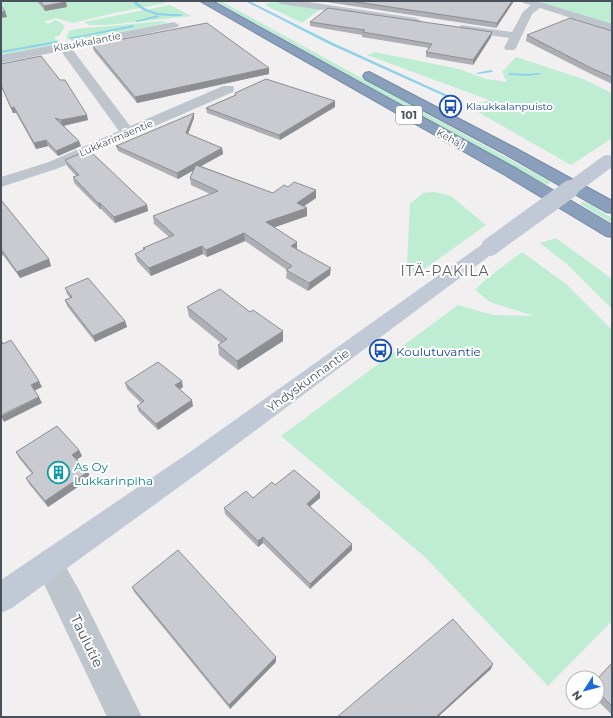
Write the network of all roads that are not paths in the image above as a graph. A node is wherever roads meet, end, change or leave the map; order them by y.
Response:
1 (205, 1) edge
2 (230, 1) edge
3 (281, 1) edge
4 (528, 1) edge
5 (538, 5) junction
6 (427, 23) edge
7 (174, 25) dead end
8 (452, 27) edge
9 (612, 28) edge
10 (290, 34) dead end
11 (516, 36) junction
12 (64, 46) junction
13 (510, 48) dead end
14 (1, 59) edge
15 (359, 71) dead end
16 (228, 89) dead end
17 (128, 133) junction
18 (610, 161) edge
19 (1, 182) edge
20 (612, 208) edge
21 (612, 232) edge
22 (49, 565) junction
23 (1, 598) edge
24 (125, 717) edge

1 - 21 highway, Kehä I / 101
2 - 10 highway
3 - 6 street
4 - 5 street
5 - 9 street
5 - 11 street
7 - 12 street, Klaukkalantie
8 - 11 street
11 - 13 street
12 - 14 street, Klaukkalantie
12 - 17 street
15 - 20 highway, Kehä I / 101
16 - 17 street, Lukkarimäentie
17 - 19 street, Lukkarimäentie
18 - 22 main road, Yhdyskunnantie, bridge
22 - 23 main road, Yhdyskunnantie
22 - 24 street, Taulutie

